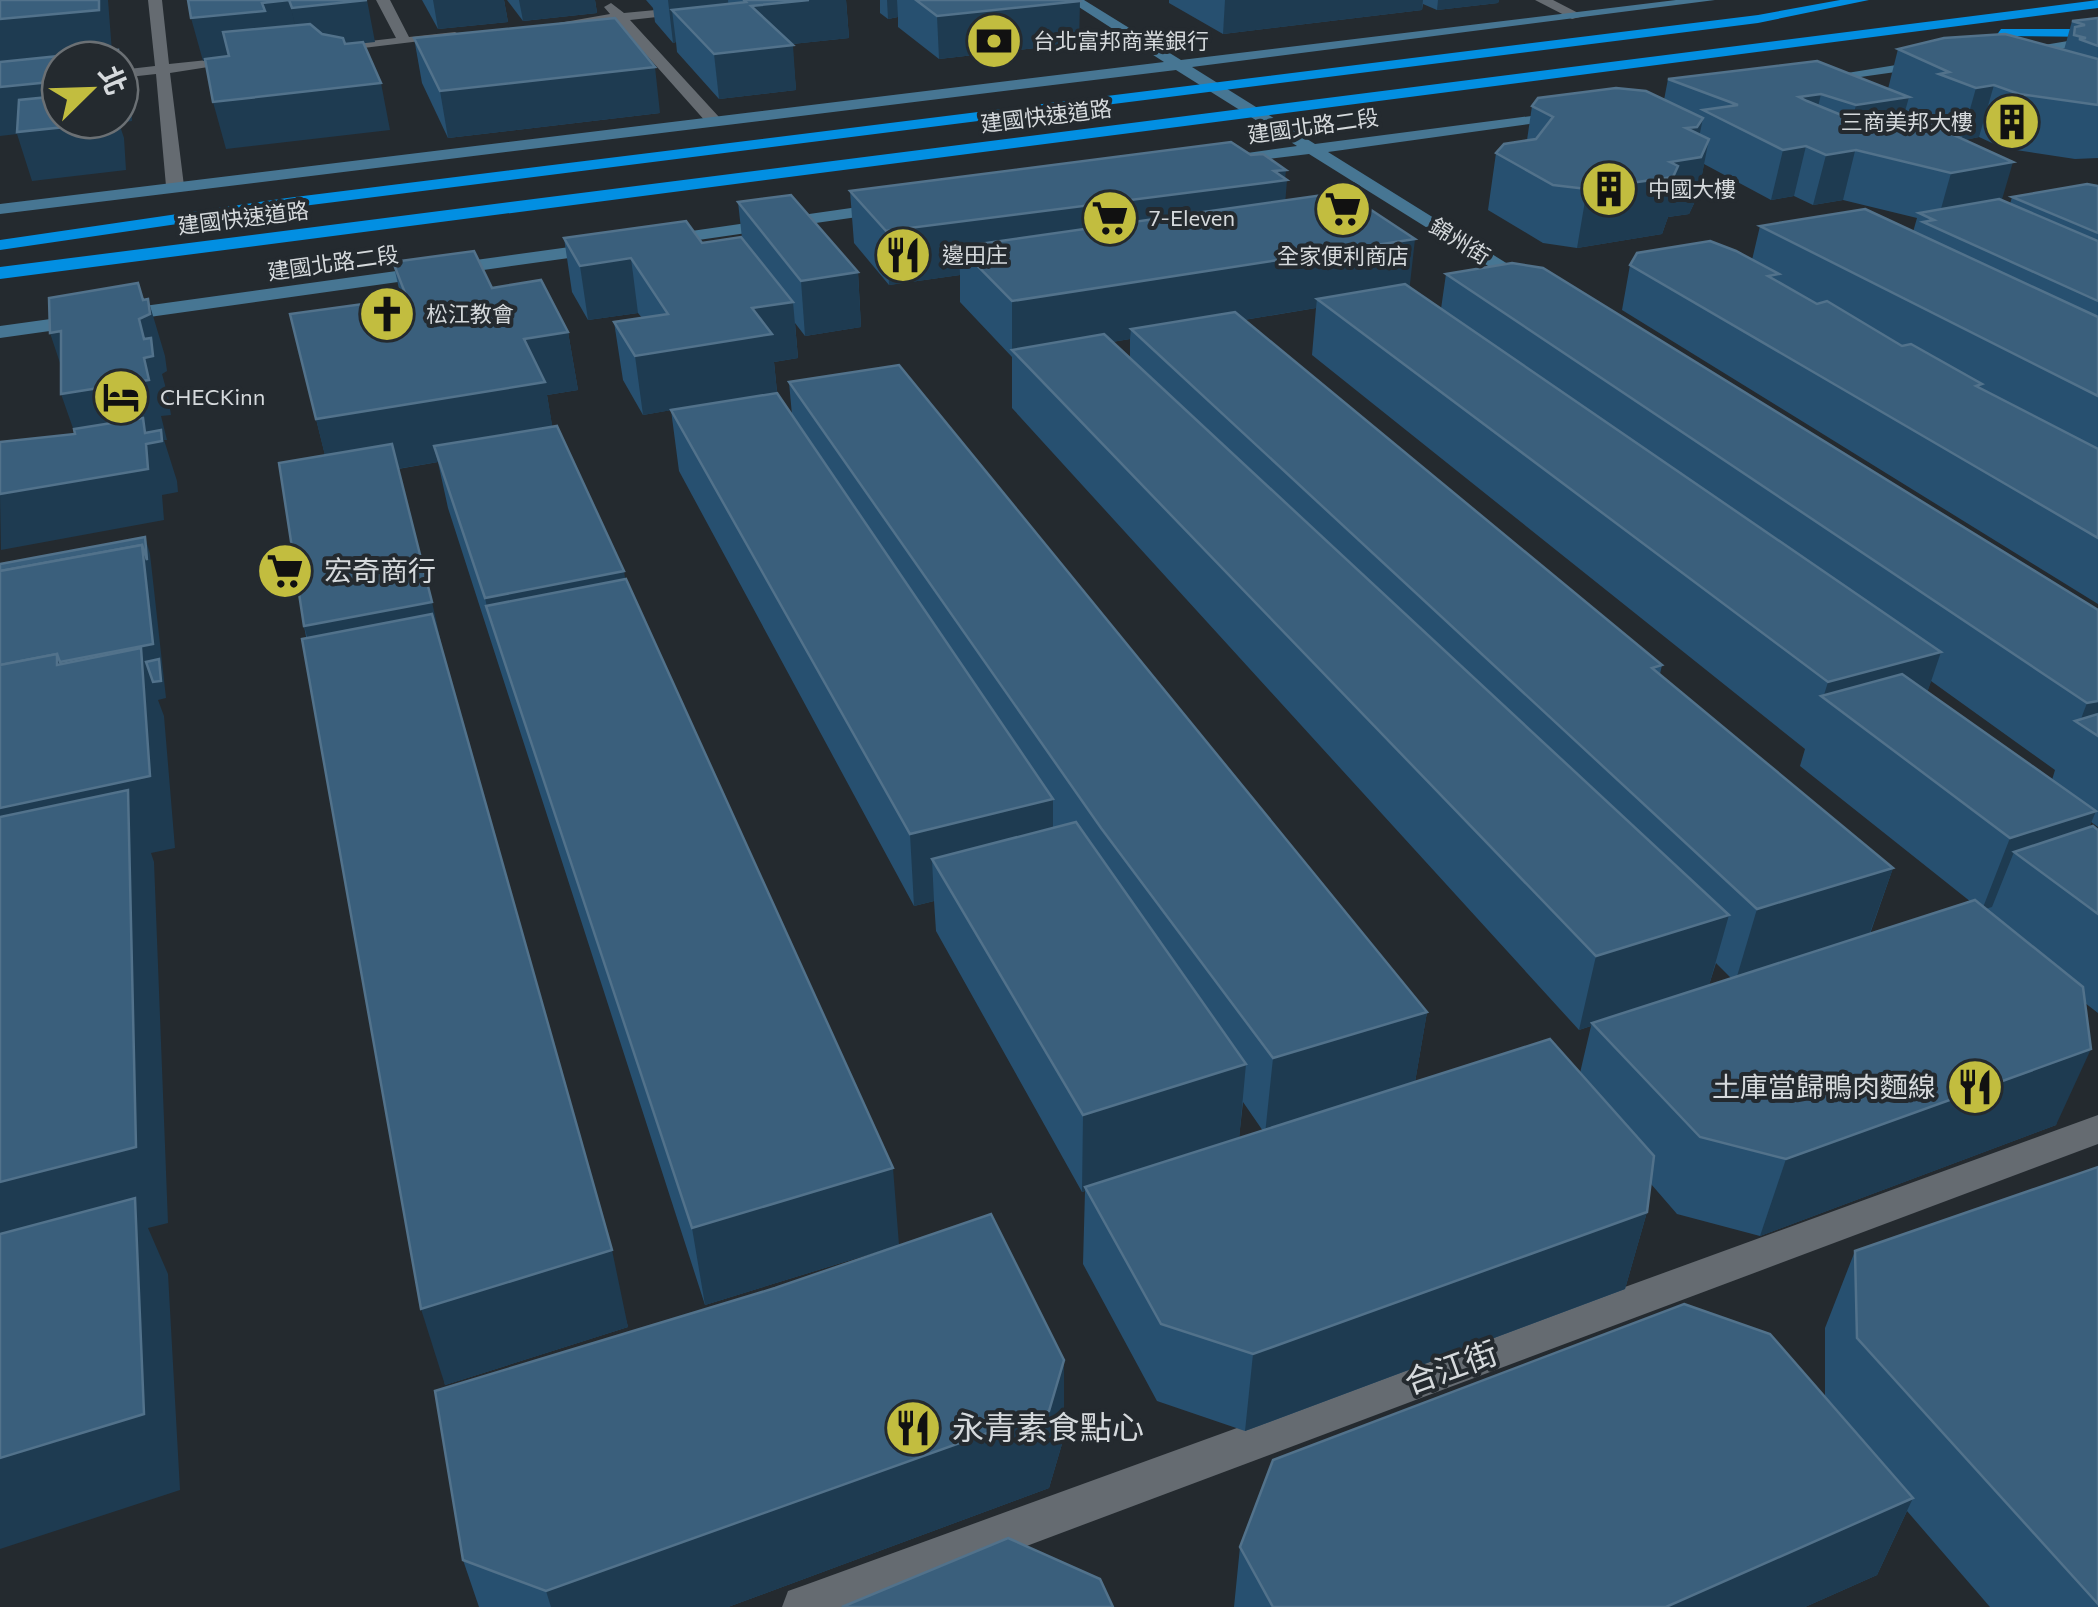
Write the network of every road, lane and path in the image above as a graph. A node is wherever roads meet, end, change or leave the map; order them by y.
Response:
1 (155, 0) edge
2 (383, 0) edge
3 (605, 0) edge
4 (1074, 0) edge
5 (1542, 0) edge
6 (1708, 0) edge
7 (1862, 0) edge
8 (2024, 0) edge
9 (2098, 4) edge
10 (710, 8) edge
11 (1577, 16) junction
12 (620, 17) junction
13 (541, 26) edge
14 (462, 35) edge
15 (2098, 36) edge
16 (404, 42) junction
17 (310, 52) edge
18 (1980, 56) edge
19 (254, 59) edge
20 (1961, 59) edge
21 (1180, 65) junction
22 (162, 70) junction
23 (140, 72) edge
24 (1784, 84) edge
25 (1588, 111) edge
26 (712, 120) junction
27 (1313, 149) junction
28 (1213, 163) edge
29 (175, 186) junction
30 (912, 205) edge
31 (0, 209) edge
32 (640, 243) edge
33 (0, 245) edge
34 (621, 246) edge
35 (0, 256) edge
36 (0, 276) edge
37 (1552, 300) edge
38 (0, 332) edge
39 (2098, 1129) edge
40 (805, 1607) edge

1 - 22 street
2 - 16 street
3 - 12 street
4 - 21 street, 錦州街
5 - 11 street
6 - 11 street
7 - 33 highway
8 - 35 highway, 建國快速道路
9 - 36 highway, 建國快速道路
10 - 12 street
11 - 21 street
12 - 13 street
12 - 26 street
14 - 16 street
15 - 18 street
15 - 36 highway
16 - 17 street
19 - 22 street
20 - 24 street
21 - 26 street
21 - 27 street, 錦州街
22 - 23 street
22 - 29 street
25 - 27 street, 建國北路二段
26 - 29 street
27 - 28 street, 建國北路二段
27 - 37 street, 錦州街
29 - 31 street
30 - 32 street
34 - 38 street, 建國北路二段
39 - 40 street, 合江街

